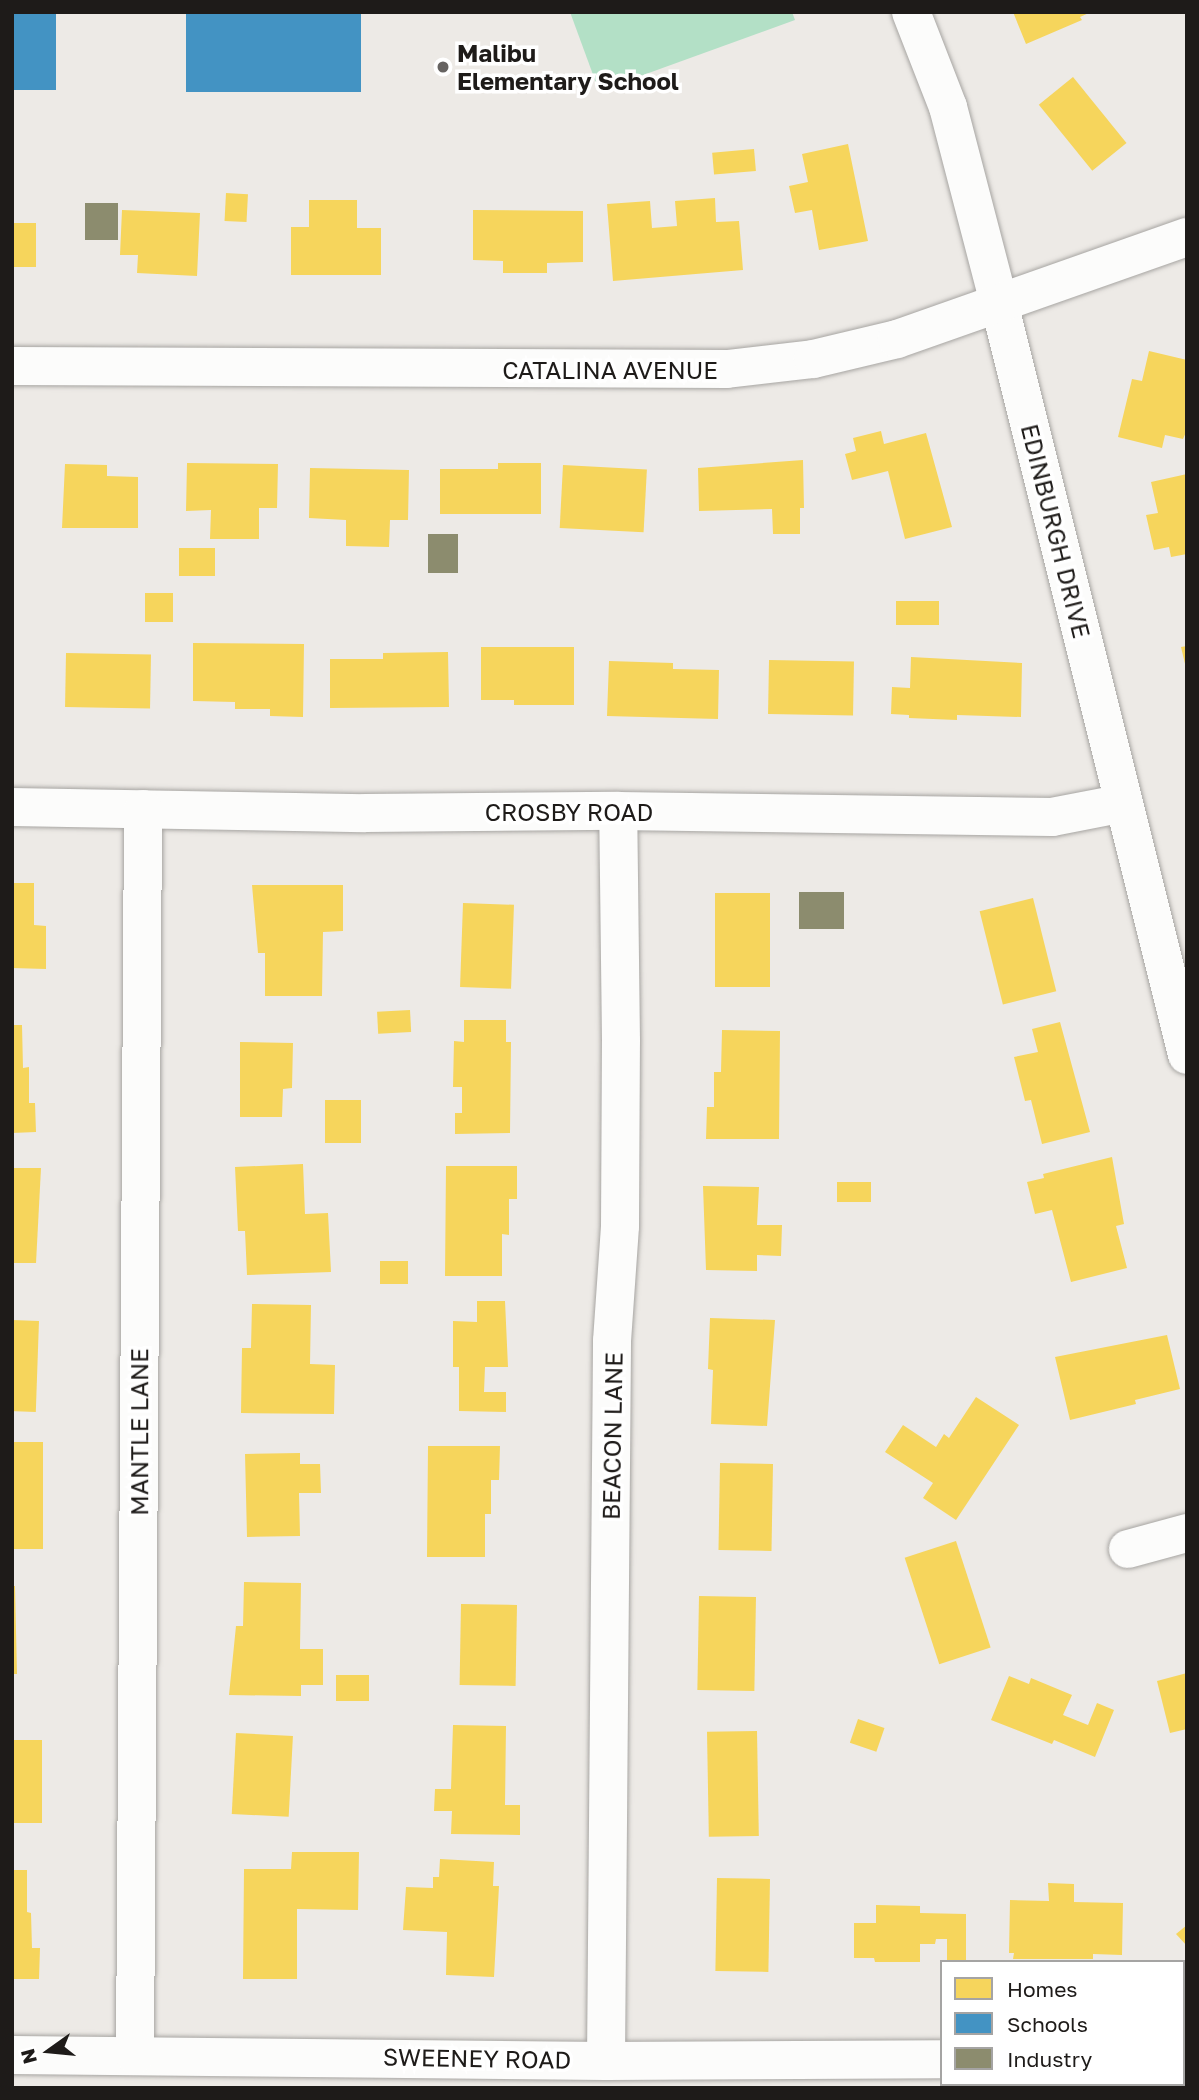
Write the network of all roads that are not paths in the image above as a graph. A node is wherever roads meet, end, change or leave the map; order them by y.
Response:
1 (911, 12) edge
2 (1187, 237) edge
3 (999, 303) junction
4 (12, 366) edge
5 (1124, 803) junction
6 (12, 807) edge
7 (143, 810) junction
8 (618, 811) junction
9 (1187, 1055) edge
10 (1187, 1533) edge
11 (1128, 1549) dead end
12 (135, 2054) junction
13 (12, 2055) edge
14 (940, 2059) edge
15 (606, 2061) junction

1 - 3 street, EDINBURGH DRIVE
2 - 3 street, CATALINA AVENUE
3 - 4 street, CATALINA AVENUE
3 - 5 street, EDINBURGH DRIVE
5 - 8 street, CROSBY ROAD
5 - 9 street, EDINBURGH DRIVE
6 - 7 street, CROSBY ROAD
7 - 8 street, CROSBY ROAD
7 - 12 street, MANTLE LANE
8 - 15 street, BEACON LANE
10 - 11 street
12 - 13 street, SWEENEY ROAD
12 - 15 street, SWEENEY ROAD
14 - 15 street, SWEENEY ROAD

